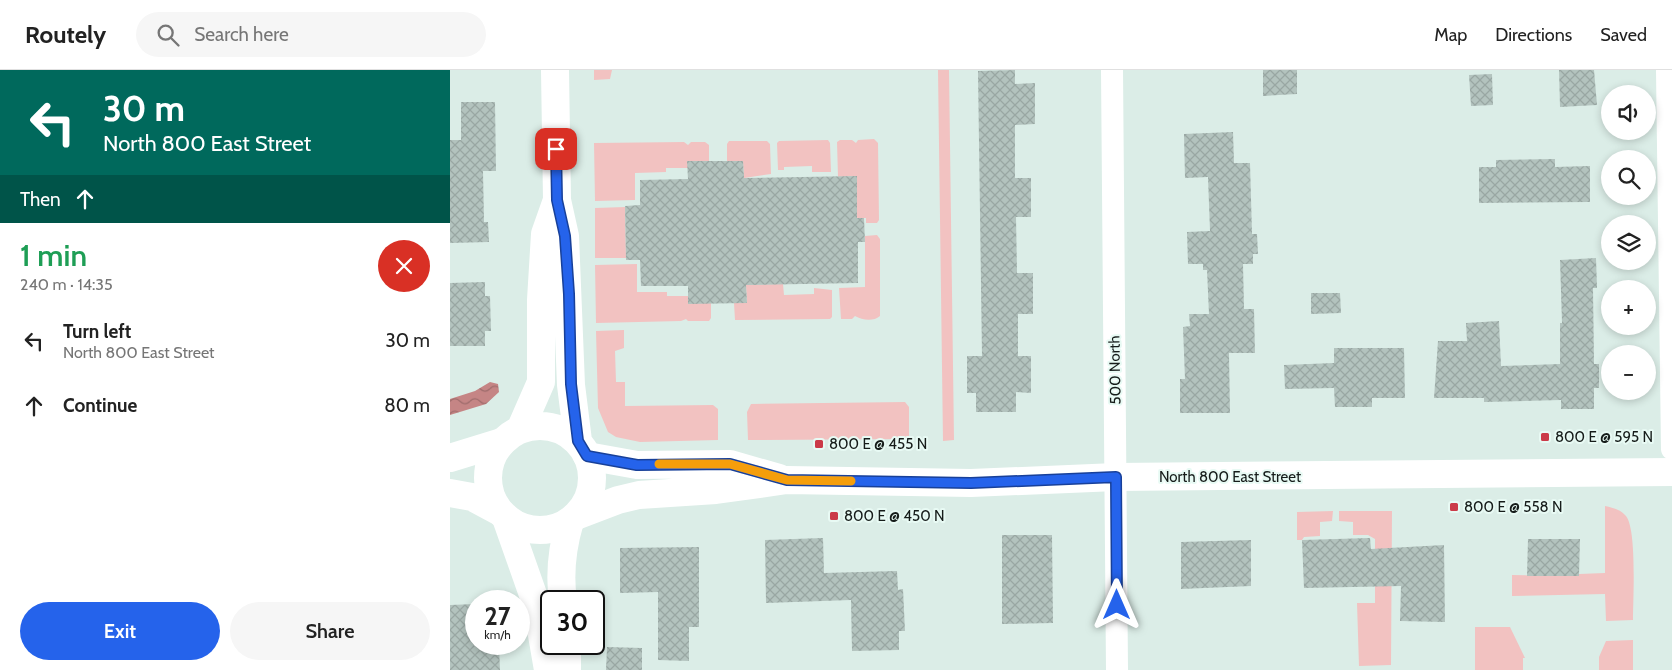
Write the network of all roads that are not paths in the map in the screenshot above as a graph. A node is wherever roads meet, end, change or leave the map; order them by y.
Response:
1 (555, 70) edge
2 (1112, 70) edge
3 (1667, 70) edge
4 (557, 200) junction
5 (511, 436) junction
6 (582, 448) junction
7 (1672, 449) edge
8 (450, 458) edge
9 (1672, 472) edge
10 (1116, 477) junction
11 (787, 480) junction
12 (450, 493) edge
13 (503, 515) junction
14 (573, 518) junction
15 (562, 590) edge
16 (567, 655) edge
17 (548, 670) edge
18 (567, 670) edge
19 (1117, 670) edge

1 - 4 street
2 - 10 street, 500 North
3 - 7 street
4 - 5 street
4 - 6 street
5 - 6 street
5 - 8 street
5 - 13 street
6 - 11 street
6 - 14 street
9 - 10 street, North 800 East Street
10 - 11 street, North 800 East Street
10 - 19 street, 500 North
11 - 14 street
12 - 13 street
13 - 14 street
13 - 17 street
14 - 15 street
16 - 18 street

